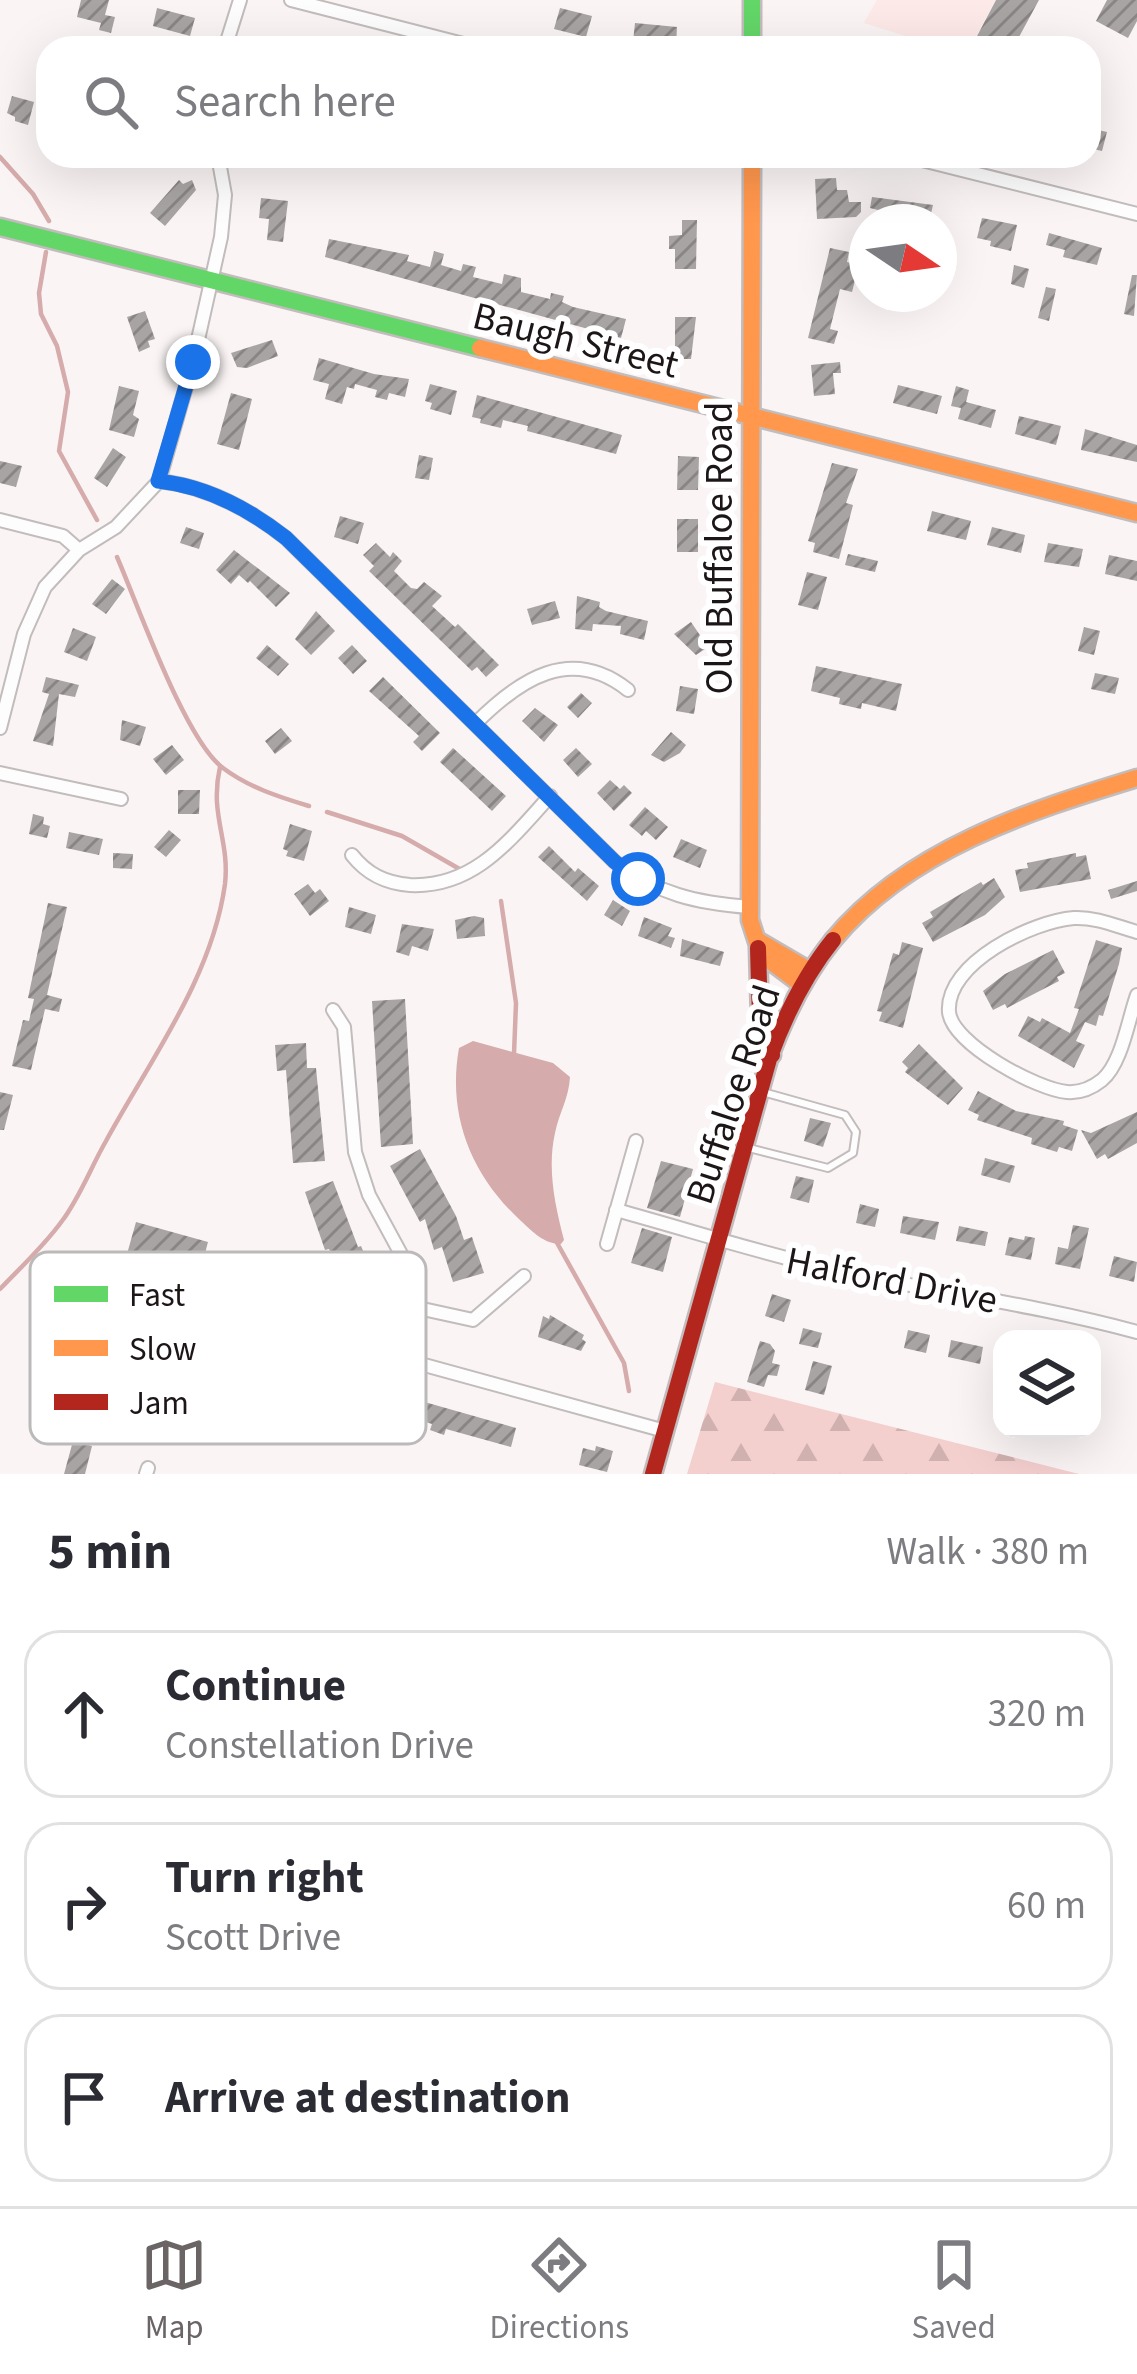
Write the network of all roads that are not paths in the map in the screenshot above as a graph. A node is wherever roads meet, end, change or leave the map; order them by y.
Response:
1 (240, 0) edge
2 (291, 0) edge
3 (752, 0) edge
4 (229, 36) edge
5 (432, 36) edge
6 (752, 36) edge
7 (219, 168) edge
8 (752, 168) edge
9 (953, 168) edge
10 (1137, 214) edge
11 (0, 226) edge
12 (212, 280) junction
13 (752, 416) junction
14 (158, 481) junction
15 (1137, 513) edge
16 (0, 520) edge
17 (79, 550) junction
18 (628, 690) dead end
19 (476, 723) junction
20 (0, 728) edge
21 (0, 773) edge
22 (1135, 785) edge
23 (550, 796) junction
24 (121, 799) dead end
25 (352, 855) dead end
26 (749, 907) junction
27 (1137, 932) edge
28 (757, 944) junction
29 (806, 978) junction
30 (1137, 995) edge
31 (333, 1010) dead end
32 (772, 1055) junction
33 (760, 1091) junction
34 (636, 1142) dead end
35 (744, 1147) junction
36 (616, 1210) junction
37 (718, 1240) junction
38 (607, 1244) dead end
39 (399, 1252) edge
40 (524, 1276) dead end
41 (426, 1310) edge
42 (1137, 1332) edge
43 (426, 1363) edge
44 (665, 1431) junction
45 (653, 1474) edge

1 - 4 street
2 - 5 street
3 - 6 street
7 - 12 street
8 - 13 street, Old Buffaloe Road
9 - 10 street
11 - 12 street, Baugh Street
12 - 13 street, Baugh Street
12 - 14 street
13 - 15 street, Baugh Street
13 - 26 street, Old Buffaloe Road
14 - 17 street
14 - 19 street
16 - 17 street
17 - 20 street
18 - 19 street
19 - 23 street
21 - 24 street
22 - 29 street, Buffaloe Road
23 - 25 street
23 - 26 street
26 - 28 street, Old Buffaloe Road
27 - 30 street
28 - 29 street
28 - 32 street, Old Buffaloe Road
29 - 32 street, Buffaloe Road
31 - 39 street
32 - 33 street, Buffaloe Road
33 - 35 street, Buffaloe Road
33 - 35 lane
34 - 36 street
35 - 37 street, Buffaloe Road
36 - 37 street, Halford Drive
36 - 38 street
37 - 42 street, Halford Drive
37 - 44 street, Buffaloe Road
40 - 41 street
43 - 44 street
44 - 45 street, Buffaloe Road

